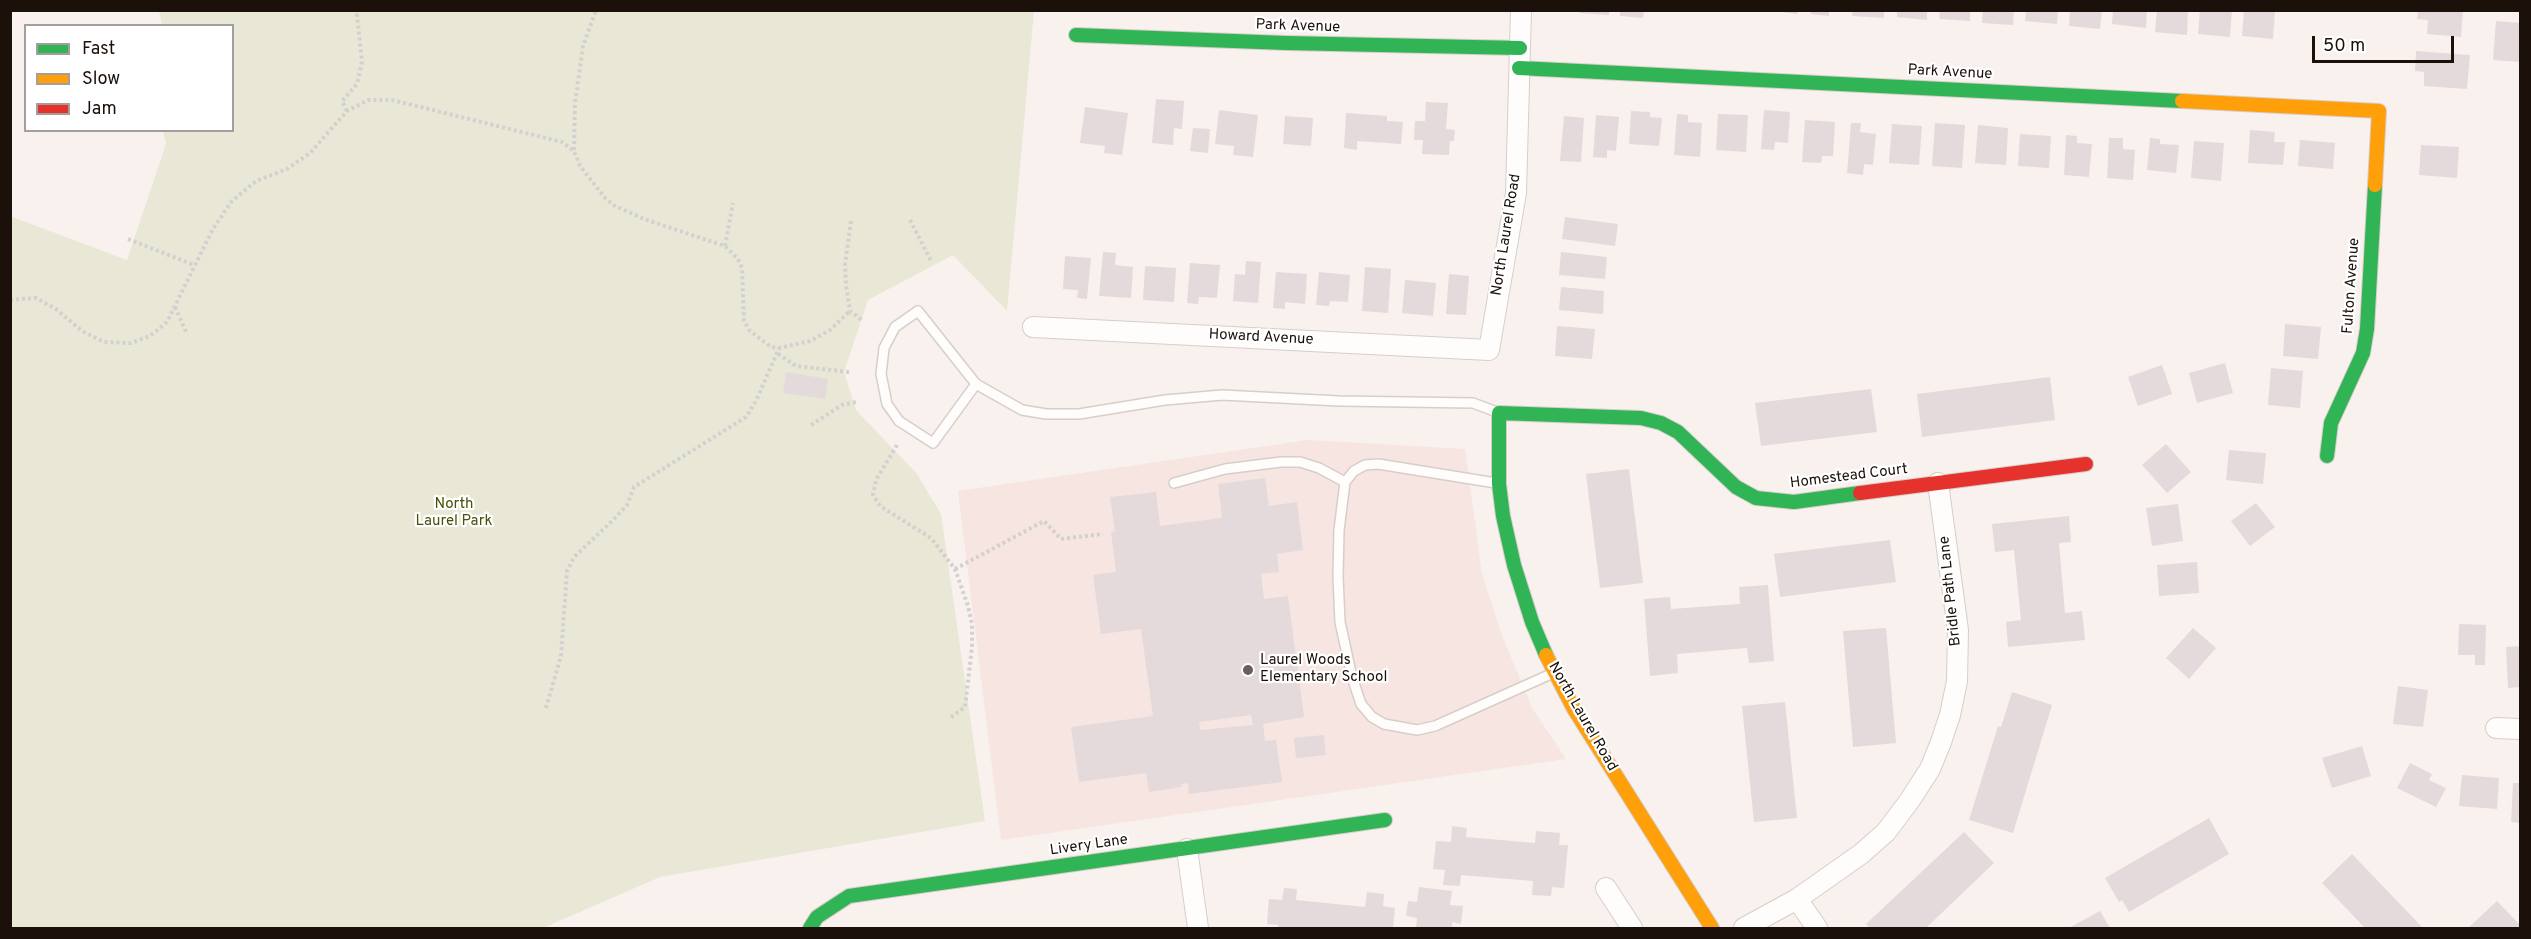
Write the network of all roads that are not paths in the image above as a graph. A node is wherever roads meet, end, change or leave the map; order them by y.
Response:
1 (1521, 10) edge
2 (1076, 35) dead end
3 (1520, 48) junction
4 (1519, 68) junction
5 (2379, 111) joint
6 (1033, 327) dead end
7 (1489, 350) joint
8 (976, 384) junction
9 (1499, 413) junction
10 (2327, 456) dead end
11 (2086, 464) dead end
12 (1345, 482) junction
13 (1174, 483) dead end
14 (1938, 483) junction
15 (1498, 484) junction
16 (1554, 672) junction
17 (2496, 728) dead end
18 (2520, 729) edge
19 (1385, 820) dead end
20 (1187, 849) junction
21 (1606, 888) dead end
22 (1797, 899) junction
23 (810, 928) edge
24 (1198, 928) edge
25 (1632, 928) edge
26 (1712, 928) edge
27 (1744, 928) edge
28 (1817, 928) edge

1 - 3 street, North Laurel Road
2 - 3 street, Park Avenue
3 - 4 street, North Laurel Road
4 - 5 street, Park Avenue
4 - 7 street, North Laurel Road
5 - 10 street, Fulton Avenue
6 - 7 street, Howard Avenue
8 - 8 lane
8 - 9 lane
9 - 14 street, Homestead Court
9 - 15 street, North Laurel Road
11 - 14 street, Homestead Court
12 - 13 lane
12 - 15 lane
12 - 16 lane
14 - 22 street, Bridle Path Lane
15 - 16 street, North Laurel Road
16 - 26 street, North Laurel Road
17 - 18 street
19 - 20 street, Livery Lane
20 - 23 street, Livery Lane
20 - 24 street
21 - 25 street
22 - 27 street, Bridle Path Lane
22 - 28 street

